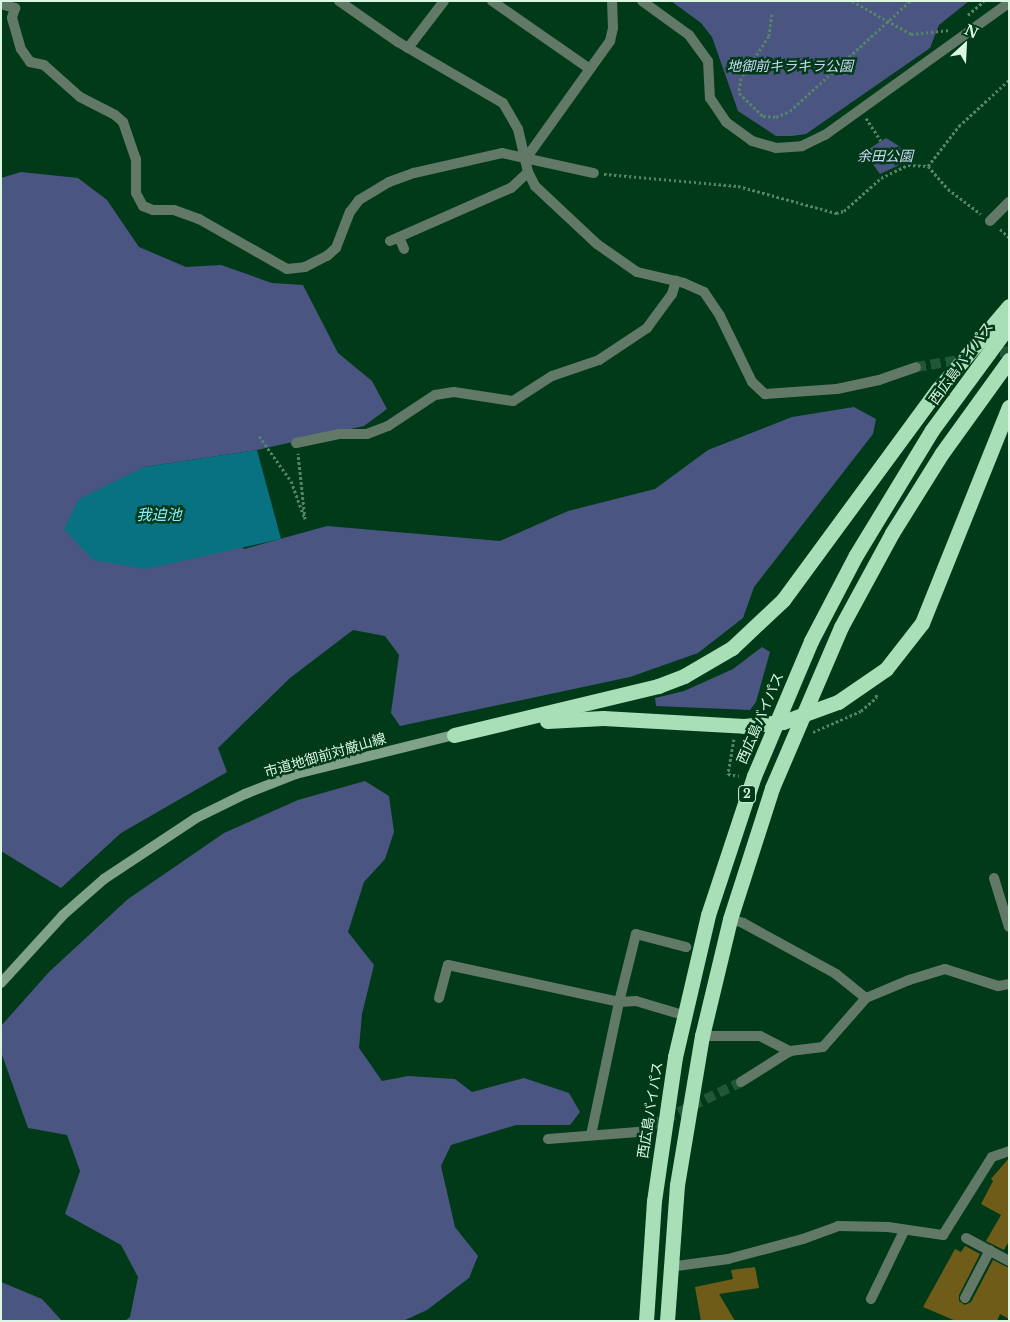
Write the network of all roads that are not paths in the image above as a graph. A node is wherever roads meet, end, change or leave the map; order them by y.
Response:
1 (339, 1) edge
2 (444, 1) edge
3 (492, 1) edge
4 (612, 1) edge
5 (642, 1) edge
6 (1009, 3) edge
7 (1, 4) edge
8 (17, 5) edge
9 (408, 48) junction
10 (590, 69) junction
11 (527, 158) junction
12 (528, 172) junction
13 (594, 173) road end
14 (1009, 202) edge
15 (990, 221) road end
16 (404, 249) dead end
17 (676, 281) junction
18 (1009, 306) edge
19 (1009, 325) edge
20 (1009, 360) edge
21 (916, 367) tunnel mouth
22 (1009, 406) edge
23 (296, 443) road end
24 (454, 735) junction
25 (994, 878) dead end
26 (730, 919) junction
27 (1009, 927) edge
28 (686, 947) dead end
29 (1, 983) edge
30 (1009, 984) edge
31 (438, 998) dead end
32 (866, 998) junction
33 (619, 1002) junction
34 (683, 1015) junction
35 (702, 1036) junction
36 (790, 1050) junction
37 (740, 1082) tunnel mouth
38 (638, 1132) tunnel mouth
39 (591, 1134) junction
40 (548, 1139) dead end
41 (1009, 1151) edge
42 (904, 1231) junction
43 (966, 1238) dead end
44 (990, 1250) junction
45 (1009, 1261) edge
46 (669, 1267) junction
47 (965, 1298) dead end
48 (871, 1299) dead end
49 (646, 1321) edge
50 (667, 1321) edge

1 - 9 street
2 - 9 street
3 - 10 street
4 - 10 street
5 - 6 street
7 - 8 street
8 - 11 street
9 - 11 street
10 - 11 street
11 - 12 street
11 - 13 street
12 - 16 street
12 - 17 street
14 - 15 street
17 - 21 street
17 - 23 street
18 - 24 highway
19 - 34 highway, 西広島バイパス / 2
20 - 26 highway, 2
22 - 24 highway, bridge
24 - 29 street, 市道地御前対厳山線
25 - 27 street
26 - 32 street
26 - 35 highway, 2
28 - 33 street
30 - 32 street
31 - 33 street
32 - 36 street
33 - 34 street
33 - 39 street
34 - 49 highway, 西広島バイパス / 2
35 - 36 street
35 - 46 highway, 2
36 - 37 street
38 - 39 street
39 - 40 street
41 - 42 street
42 - 46 street
42 - 48 street
43 - 44 street
44 - 45 street
44 - 47 street
46 - 50 highway, 2

